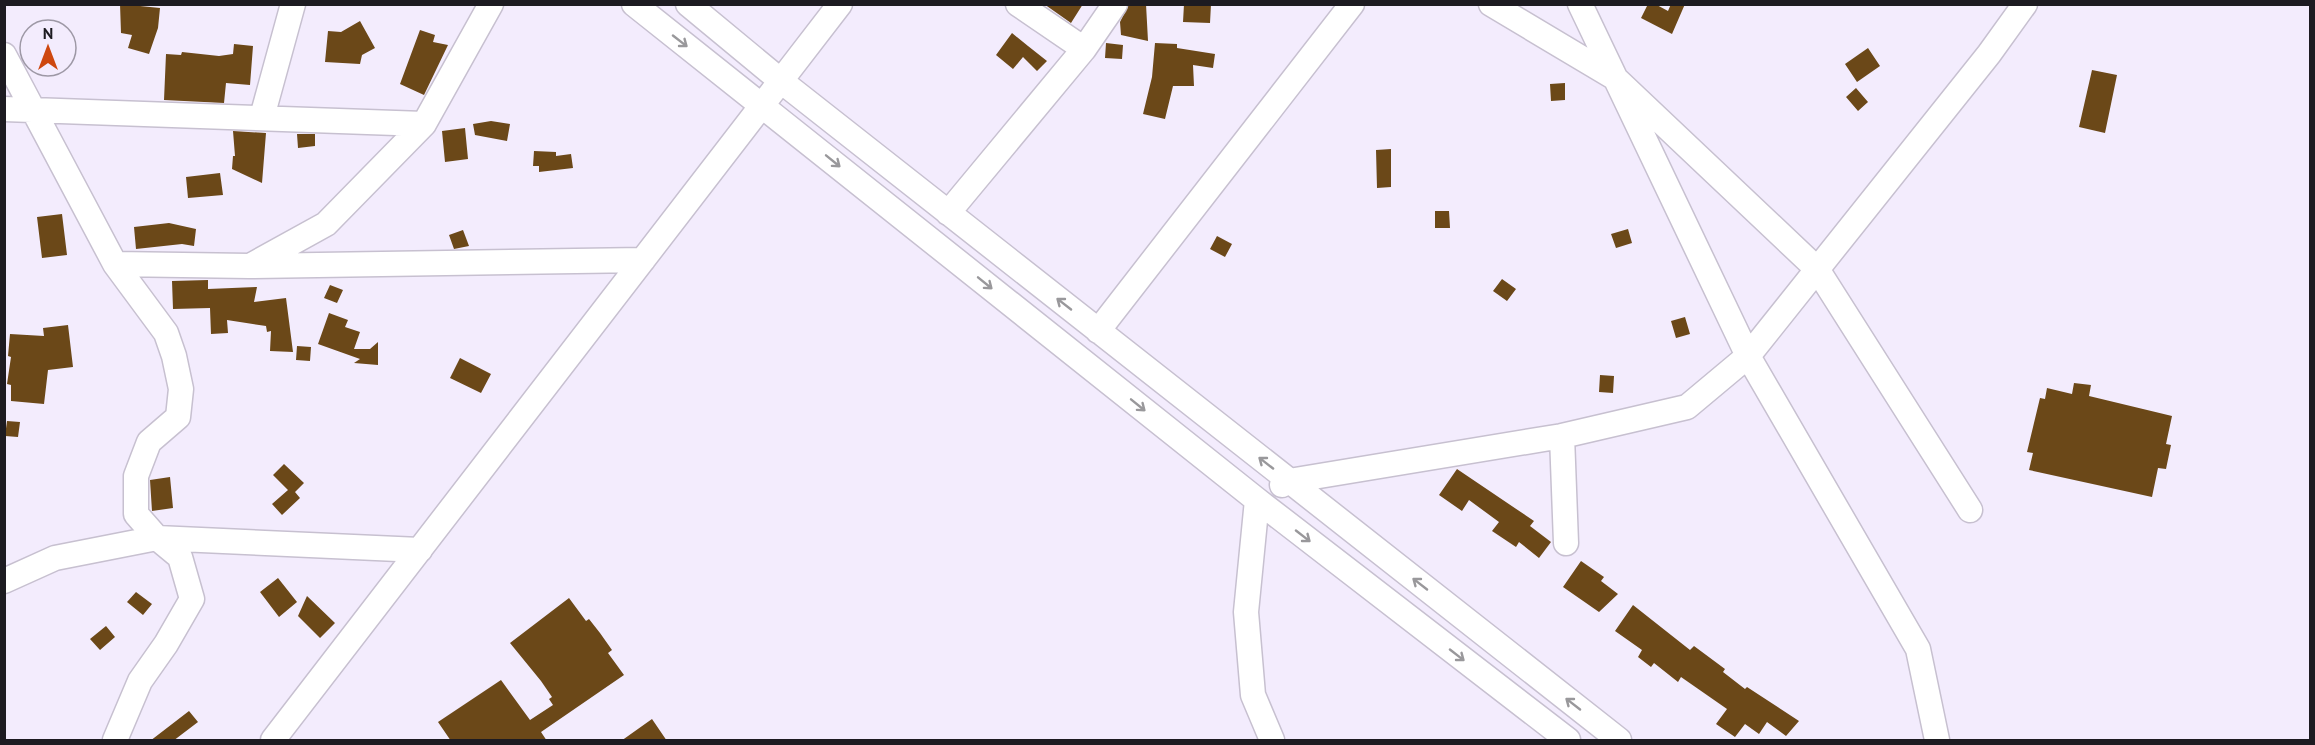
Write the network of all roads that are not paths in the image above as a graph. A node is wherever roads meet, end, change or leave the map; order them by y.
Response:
1 (293, 4) edge
2 (491, 4) edge
3 (634, 4) edge
4 (688, 4) edge
5 (840, 4) edge
6 (1018, 4) edge
7 (1115, 4) edge
8 (1352, 4) edge
9 (1491, 4) edge
10 (1580, 4) edge
11 (2025, 4) edge
12 (1084, 49) junction
13 (4, 55) edge
14 (1615, 78) junction
15 (781, 81) junction
16 (763, 105) junction
17 (4, 109) edge
18 (32, 109) junction
19 (262, 117) junction
20 (424, 124) junction
21 (948, 213) junction
22 (643, 260) junction
23 (115, 264) junction
24 (250, 266) junction
25 (1817, 270) junction
26 (1098, 331) junction
27 (1748, 356) junction
28 (1562, 436) junction
29 (1289, 481) junction
30 (1257, 500) junction
31 (1970, 510) dead end
32 (157, 538) junction
33 (1566, 543) dead end
34 (420, 550) junction
35 (4, 581) edge
36 (115, 741) edge
37 (273, 741) edge
38 (1272, 741) edge
39 (1568, 741) edge
40 (1619, 741) edge
41 (1938, 741) edge

1 - 19 street
2 - 20 street
3 -> 16 street
4 - 15 street
5 - 15 street
6 - 12 street
7 - 12 street
8 - 26 street
9 - 14 street
10 - 14 street
11 - 25 street
12 - 21 street
13 - 18 street
14 - 25 street
14 - 27 street
15 - 16 street
15 - 21 street
16 - 22 street
16 -> 30 street
17 - 18 street
18 - 19 street
18 - 23 street
19 - 20 street
20 - 24 street
26 -> 21 street
22 - 24 street
22 - 34 street
23 - 24 street
23 - 32 street
25 - 27 street
25 - 31 street
29 -> 26 street
27 - 28 street
27 - 41 street
28 - 29 street
28 - 33 street
29 - 30 street
40 -> 29 street
30 - 38 street
30 -> 39 street
32 - 34 street
32 - 35 street
32 - 36 street
34 - 37 street

